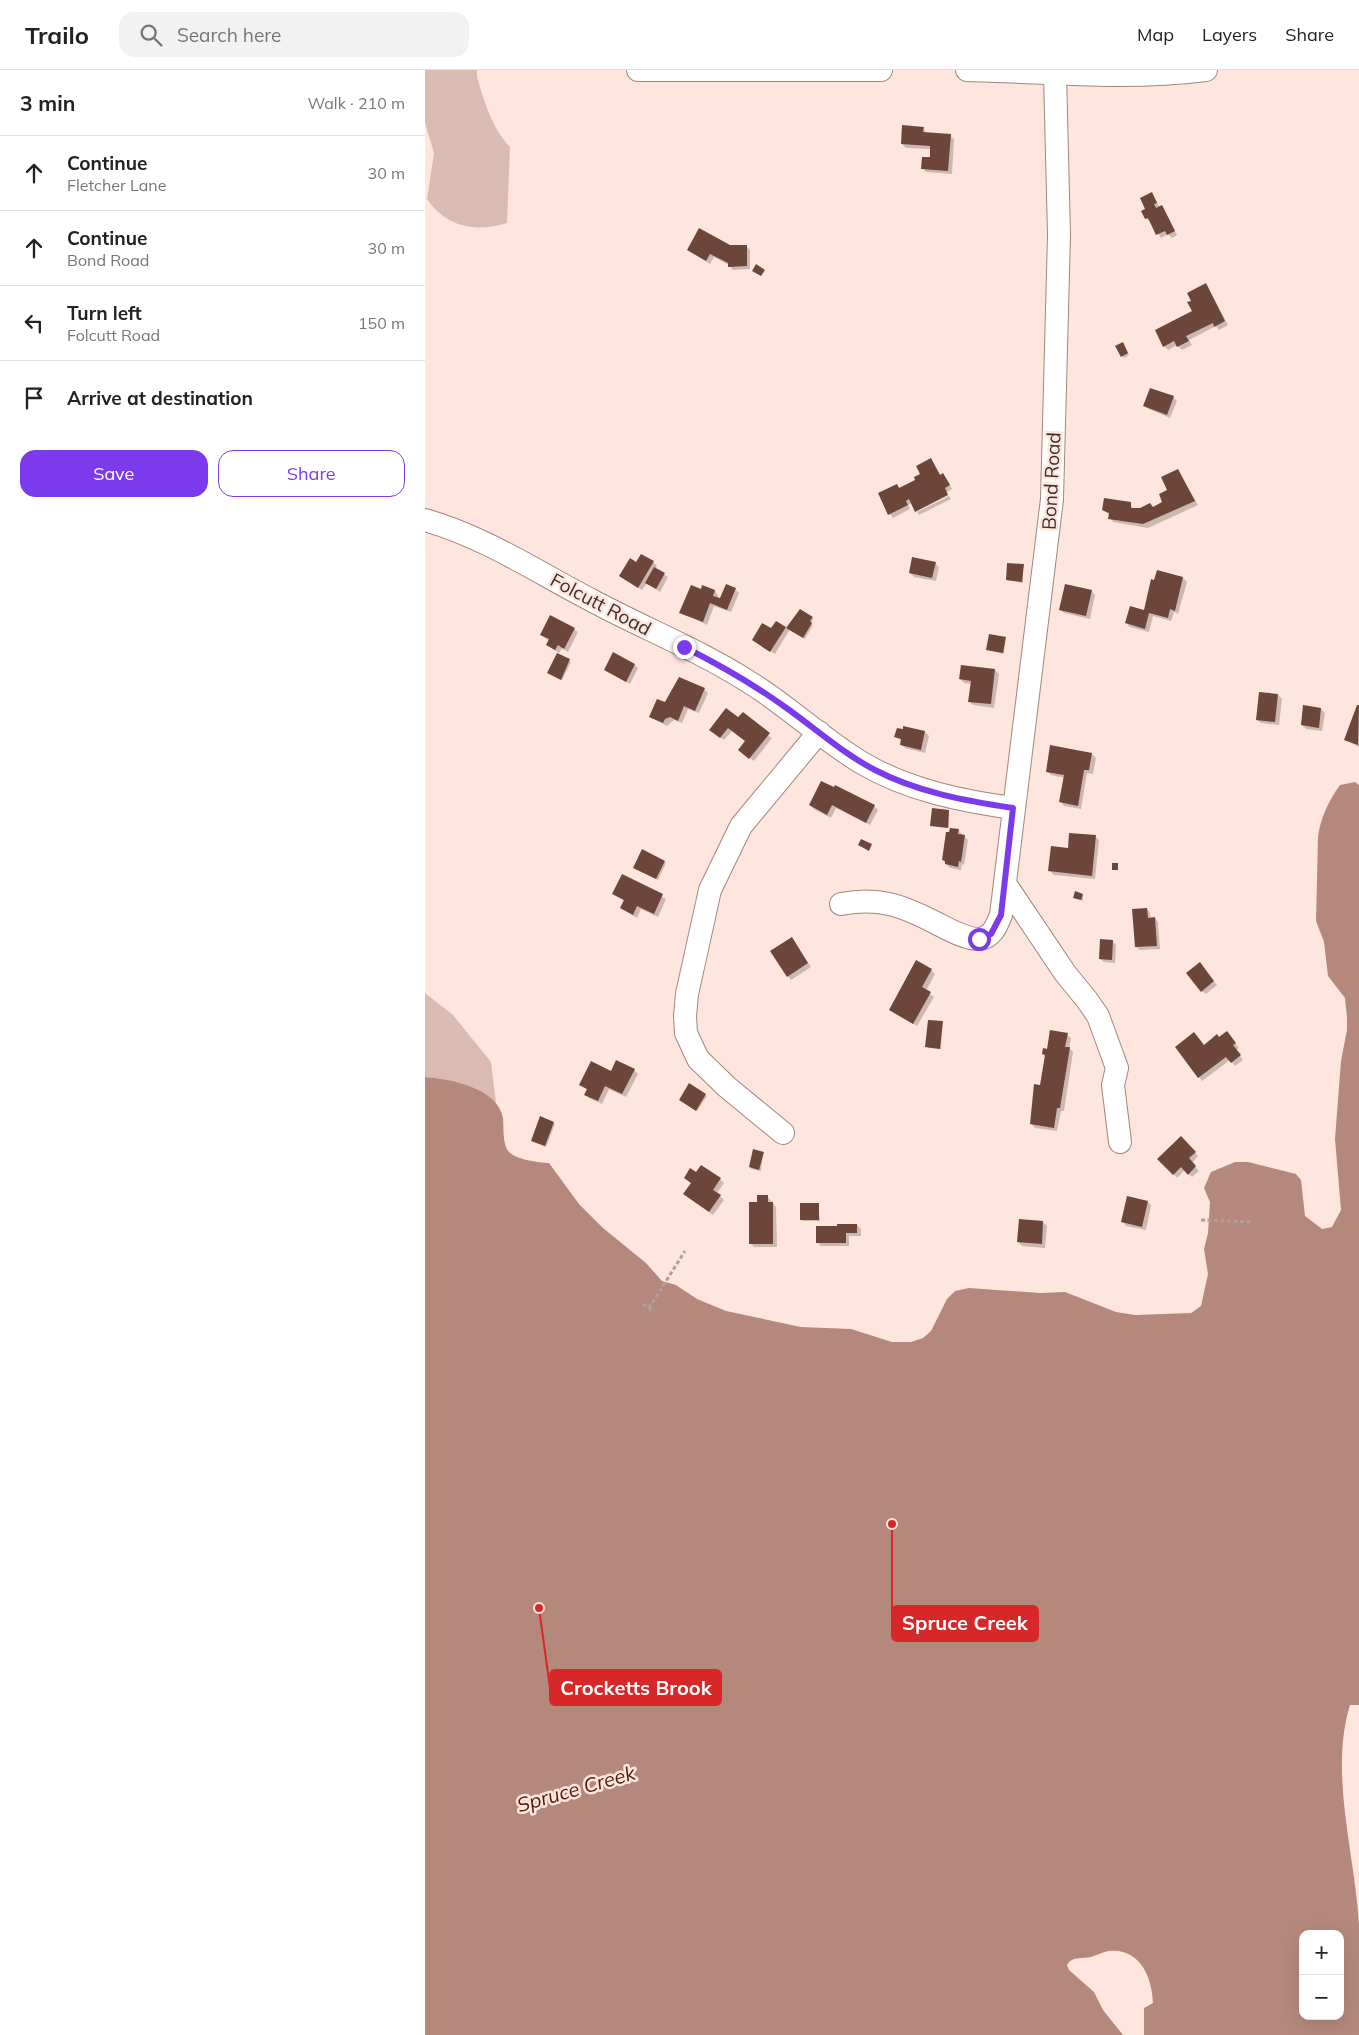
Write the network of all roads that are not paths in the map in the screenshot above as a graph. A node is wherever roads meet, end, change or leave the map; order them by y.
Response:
1 (638, 70) edge
2 (881, 70) edge
3 (967, 70) edge
4 (1197, 71) edge
5 (1055, 74) junction
6 (425, 520) edge
7 (819, 732) junction
8 (1013, 808) junction
9 (1006, 885) junction
10 (841, 904) dead end
11 (783, 1133) dead end
12 (1120, 1142) dead end

1 - 2 street
3 - 5 street
4 - 5 street
5 - 8 street, Bond Road
6 - 7 street, Folcutt Road
7 - 8 street, Folcutt Road
7 - 11 street
8 - 9 street, Bond Road
9 - 10 street, Bond Road
9 - 12 street

